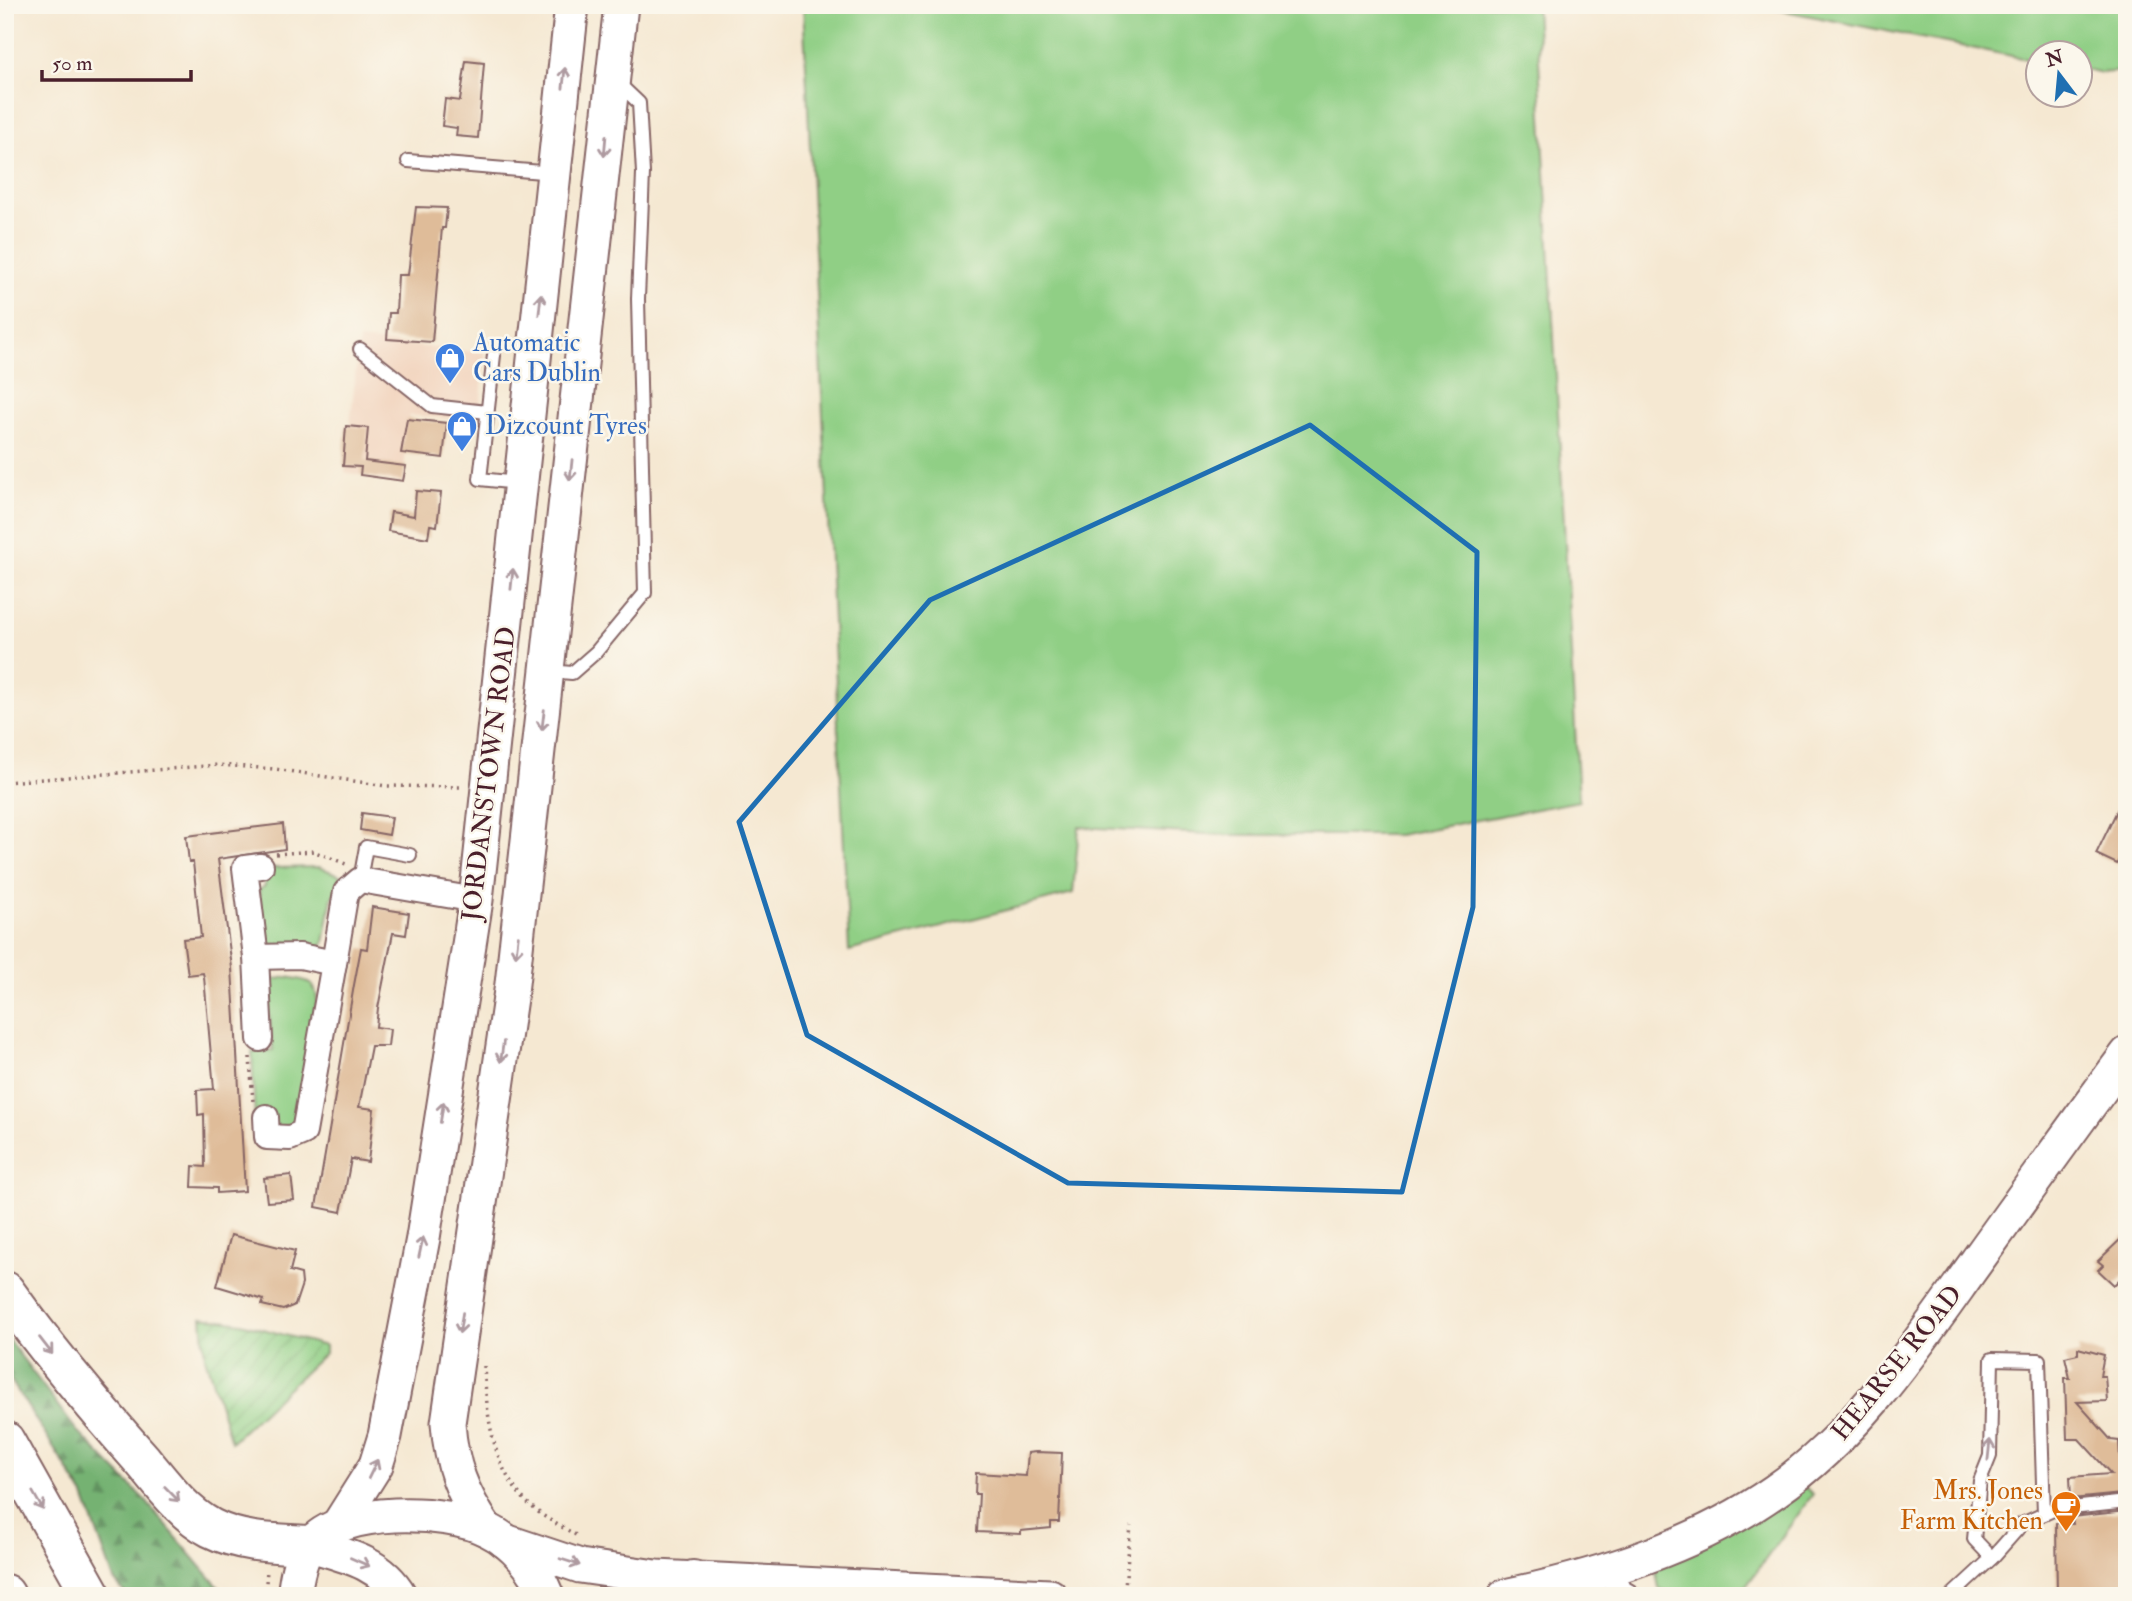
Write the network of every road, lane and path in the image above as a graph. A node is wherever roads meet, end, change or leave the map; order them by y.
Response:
1 (572, 5) edge
2 (621, 5) edge
3 (611, 77) junction
4 (408, 161) dead end
5 (554, 173) junction
6 (360, 349) dead end
7 (494, 355) dead end
8 (487, 412) junction
9 (522, 484) junction
10 (549, 671) junction
11 (5, 782) edge
12 (488, 789) junction
13 (410, 855) dead end
14 (261, 866) joint
15 (360, 880) junction
16 (475, 900) junction
17 (256, 957) junction
18 (334, 963) junction
19 (260, 1039) joint
20 (2127, 1054) edge
21 (265, 1117) joint
22 (5, 1291) edge
23 (484, 1360) dead end
24 (5, 1441) edge
25 (2127, 1502) edge
26 (2044, 1514) junction
27 (1131, 1526) dead end
28 (496, 1535) junction
29 (307, 1538) junction
30 (581, 1538) dead end
31 (1992, 1559) junction
32 (672, 1584) edge
33 (1618, 1588) edge
34 (750, 1589) edge
35 (1552, 1591) edge
36 (92, 1596) edge
37 (265, 1596) edge
38 (294, 1596) edge
39 (400, 1596) edge
40 (547, 1596) edge
41 (601, 1596) edge
42 (1050, 1596) edge
43 (1124, 1596) edge
44 (1505, 1596) edge
45 (1951, 1596) edge

5 -> 1 main road, JORDANSTOWN ROAD
2 - 3 main road, JORDANSTOWN ROAD
3 -> 10 main road, JORDANSTOWN ROAD
3 - 10 lane
4 - 5 lane
9 -> 5 main road, JORDANSTOWN ROAD
6 - 8 lane
7 - 8 lane
8 - 9 lane
12 -> 9 main road, JORDANSTOWN ROAD
10 -> 28 main road, JORDANSTOWN ROAD
11 - 12 path
12 - 16 main road, JORDANSTOWN ROAD
13 - 15 lane
14 - 15 path
14 - 17 street
15 - 16 street
15 - 18 street
29 -> 16 main road, JORDANSTOWN ROAD
17 - 18 street
17 - 19 street
18 - 21 street
19 - 21 path
20 - 33 main road, HEARSE ROAD
22 -> 29 highway
23 - 30 path
24 -> 36 highway
25 - 26 lane
26 - 31 lane
31 -> 26 lane
27 - 43 path
28 - 29 main road
28 -> 32 main road
28 - 40 main road, JORDANSTOWN ROAD
29 - 37 path
29 - 38 main road, JORDANSTOWN ROAD
29 -> 39 main road
31 - 45 lane
32 - 34 main road
32 - 41 main road
33 - 35 main road, HEARSE ROAD
34 - 42 main road
35 - 44 main road, HEARSE ROAD

